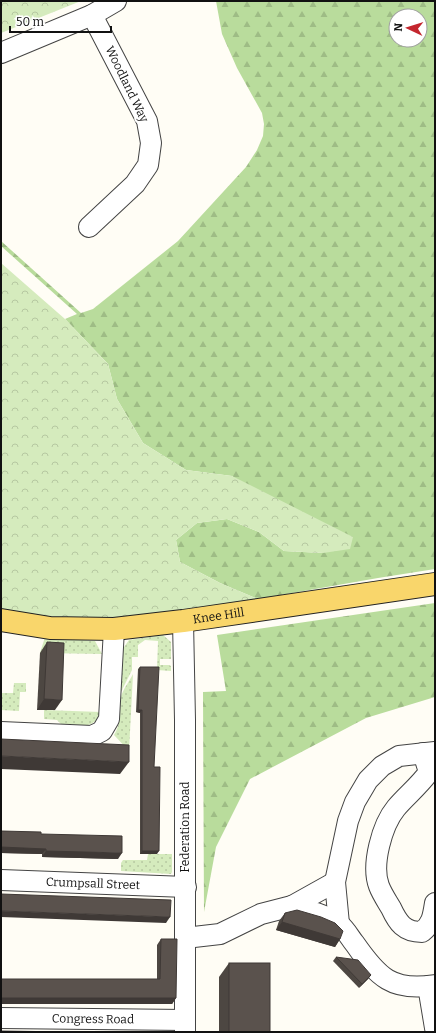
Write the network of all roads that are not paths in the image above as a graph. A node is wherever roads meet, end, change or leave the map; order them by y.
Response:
1 (116, 1) edge
2 (92, 15) junction
3 (1, 53) edge
4 (89, 227) dead end
5 (435, 584) edge
6 (1, 620) edge
7 (183, 621) junction
8 (114, 629) junction
9 (1, 732) edge
10 (429, 752) edge
11 (432, 775) edge
12 (1, 880) edge
13 (335, 882) junction
14 (186, 887) junction
15 (435, 904) edge
16 (292, 906) junction
17 (339, 924) junction
18 (185, 938) junction
19 (431, 986) edge
20 (1, 1018) edge
21 (185, 1026) edge
22 (435, 1028) edge

1 - 2 street
2 - 3 street
2 - 4 street, Woodland Way
5 - 7 main road, Knee Hill
6 - 8 main road, Knee Hill
7 - 8 main road, Knee Hill
7 - 14 street, Federation Road
8 - 9 street
10 - 11 street
10 - 13 street
11 - 15 street
12 - 14 street, Crumpsall Street
13 - 16 street
13 - 17 street
14 - 18 street, Federation Road
16 - 17 street
16 - 18 street
17 - 19 street
18 - 21 street, Federation Road
19 - 22 street
20 - 21 street, Congress Road

